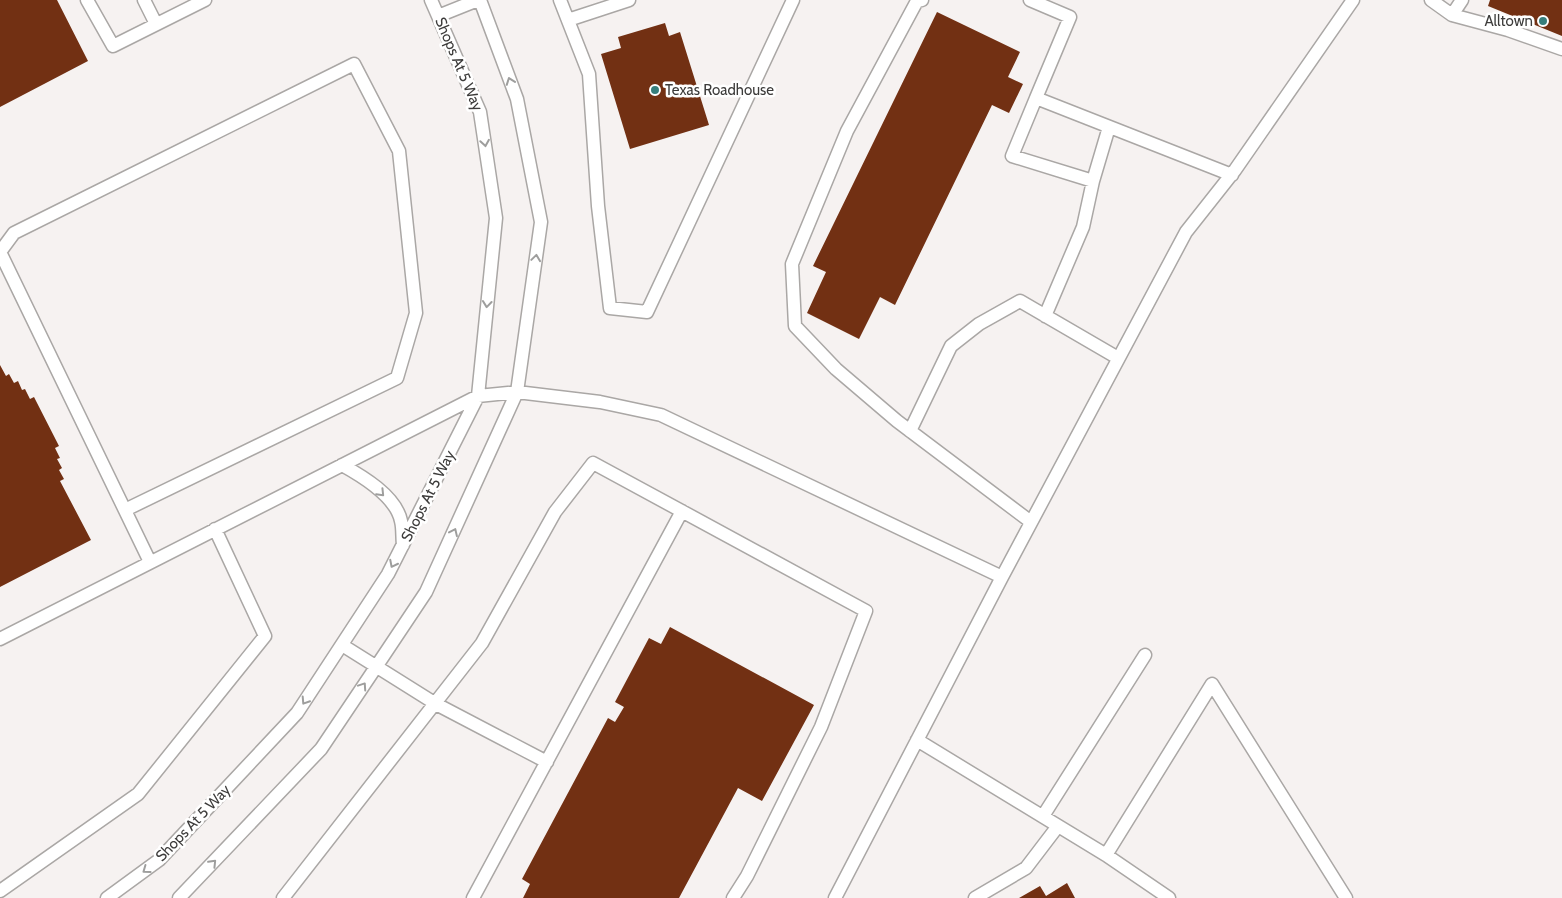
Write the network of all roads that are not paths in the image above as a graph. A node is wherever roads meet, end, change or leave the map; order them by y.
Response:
1 (87, 0) edge
2 (144, 0) edge
3 (205, 0) edge
4 (431, 0) edge
5 (479, 0) edge
6 (560, 0) edge
7 (630, 0) edge
8 (793, 0) edge
9 (922, 0) edge
10 (1030, 0) edge
11 (1353, 0) edge
12 (1431, 0) edge
13 (1462, 0) edge
14 (1452, 15) junction
15 (438, 16) junction
16 (568, 20) junction
17 (156, 24) junction
18 (1562, 49) edge
19 (1036, 98) junction
20 (1109, 127) junction
21 (1232, 175) junction
22 (1093, 181) junction
23 (1045, 316) junction
24 (1118, 358) junction
25 (517, 392) junction
26 (478, 396) junction
27 (910, 431) junction
28 (342, 465) junction
29 (125, 510) junction
30 (682, 511) junction
31 (1031, 522) junction
32 (215, 529) junction
33 (402, 545) junction
34 (150, 562) junction
35 (1002, 577) junction
36 (0, 639) edge
37 (342, 645) junction
38 (1145, 655) dead end
39 (376, 667) junction
40 (436, 704) junction
41 (917, 740) junction
42 (547, 762) junction
43 (1043, 816) junction
44 (1058, 826) junction
45 (1106, 855) junction
46 (0, 891) edge
47 (108, 898) edge
48 (179, 898) edge
49 (282, 898) edge
50 (473, 898) edge
51 (733, 898) edge
52 (835, 898) edge
53 (975, 898) edge
54 (1168, 898) edge
55 (1346, 898) edge

1 - 17 lane
2 - 17 lane
3 - 17 lane
4 - 15 lane, Shops At 5 Way
5 - 15 lane
25 -> 5 lane
6 - 16 lane
7 - 16 lane
8 - 16 lane
9 - 27 lane
10 - 19 lane
11 - 21 lane
12 - 14 lane
13 - 14 lane
14 - 18 lane
15 -> 26 lane, Shops At 5 Way
19 - 20 lane
19 - 22 lane
20 - 21 lane
20 - 22 lane
21 - 24 lane
22 - 23 lane
23 - 24 lane
23 - 27 lane
24 - 31 lane
25 - 26 lane
25 - 35 lane
39 -> 25 lane
26 - 28 lane
26 - 33 lane, Shops At 5 Way
27 - 31 lane
28 - 32 lane
28 -> 33 lane
29 - 29 lane
29 - 34 lane
30 - 40 lane
30 - 42 lane
30 - 51 lane
31 - 35 lane
32 - 34 lane
32 - 46 lane
33 -> 37 lane, Shops At 5 Way
34 - 36 lane
35 - 41 lane
37 - 39 lane
37 -> 47 lane, Shops At 5 Way
38 - 43 lane
39 - 40 lane
48 -> 39 lane
40 - 42 lane
40 - 49 lane
41 - 43 lane
41 - 52 lane
42 - 50 lane
43 - 44 lane
44 - 45 lane
44 - 53 lane
45 - 54 lane
45 - 55 lane

